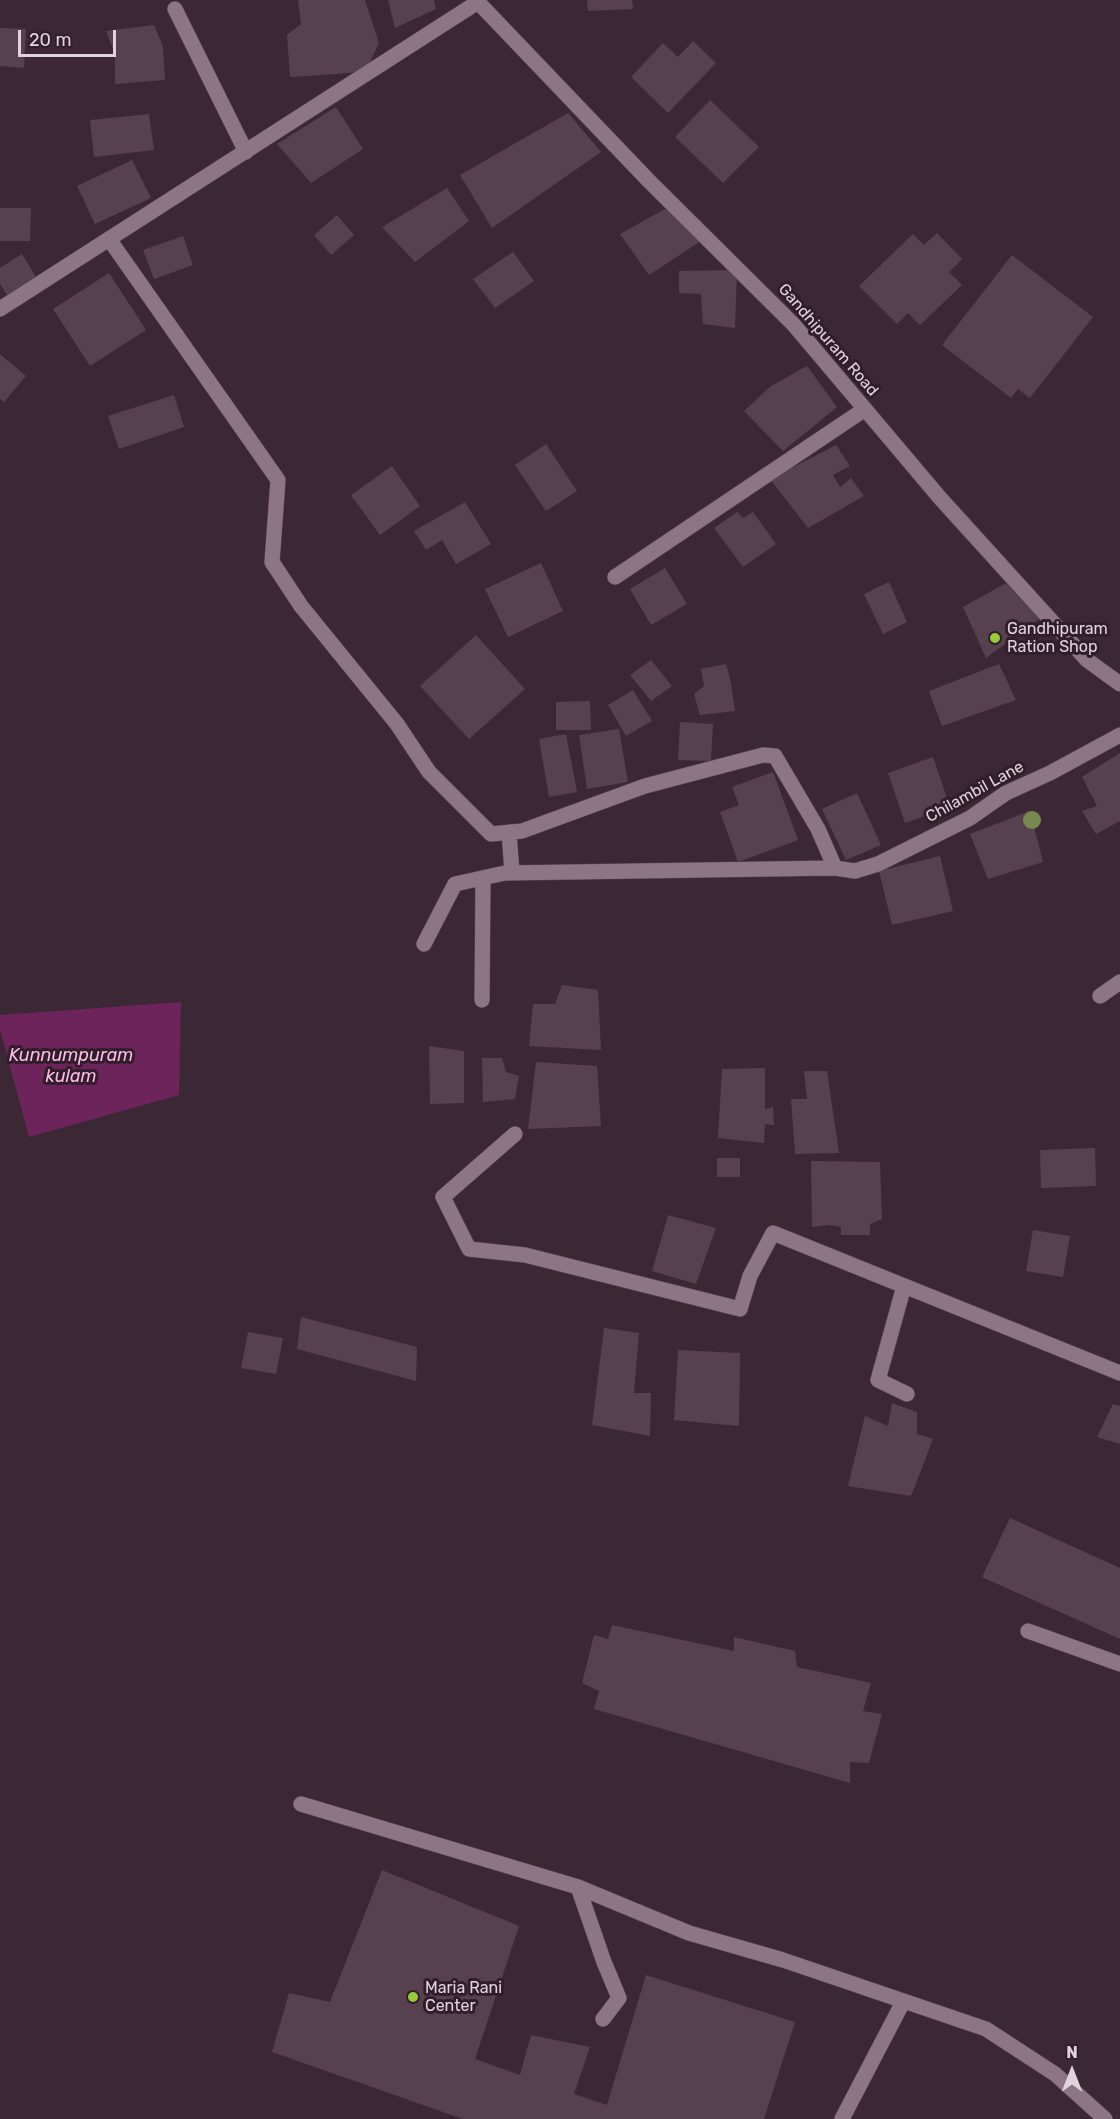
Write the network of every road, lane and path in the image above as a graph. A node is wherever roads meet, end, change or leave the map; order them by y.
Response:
1 (477, 1) edge
2 (175, 9) dead end
3 (246, 152) junction
4 (110, 239) junction
5 (0, 309) edge
6 (865, 409) junction
7 (615, 577) dead end
8 (1120, 684) edge
9 (1120, 735) edge
10 (509, 832) junction
11 (835, 868) junction
12 (512, 873) junction
13 (483, 878) junction
14 (424, 944) dead end
15 (1120, 982) edge
16 (1100, 996) dead end
17 (482, 1000) dead end
18 (515, 1134) dead end
19 (904, 1286) junction
20 (1120, 1372) edge
21 (908, 1394) dead end
22 (1028, 1631) dead end
23 (1120, 1664) edge
24 (301, 1804) dead end
25 (578, 1887) junction
26 (903, 2002) junction
27 (603, 2019) dead end
28 (842, 2119) edge
29 (1105, 2119) edge

1 - 3 street
1 - 6 street, Gandhipuram Road
2 - 3 street
3 - 4 street
4 - 5 street
4 - 10 street
6 - 7 street
6 - 8 street, Gandhipuram Road
9 - 11 street, Chilambil Lane
10 - 11 street
10 - 12 street
11 - 12 street, Chilambil Lane
12 - 13 street, Chilambil Lane
13 - 14 street, Chilambil Lane
13 - 17 street
15 - 16 street
18 - 19 street
19 - 20 street
19 - 21 street
22 - 23 street
24 - 25 street
25 - 26 street
25 - 27 street
26 - 28 street
26 - 29 street

